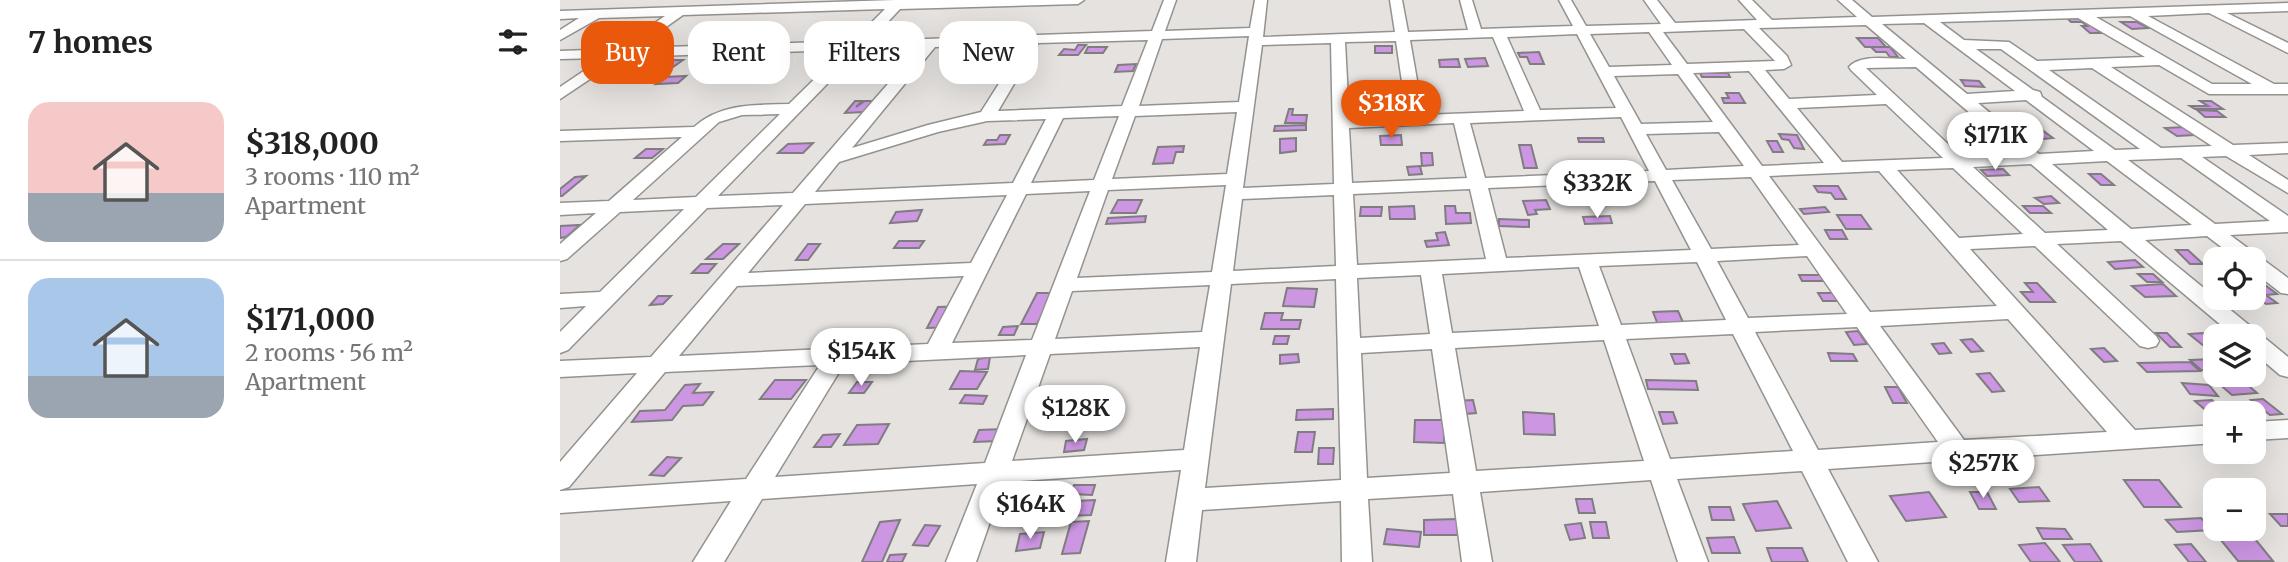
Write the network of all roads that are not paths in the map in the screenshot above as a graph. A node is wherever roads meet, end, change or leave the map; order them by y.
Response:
1 (619, 0) edge
2 (1075, 0) edge
3 (1170, 0) edge
4 (1261, 0) edge
5 (1396, 0) edge
6 (1466, 0) edge
7 (1565, 0) edge
8 (1650, 0) edge
9 (1745, 0) edge
10 (1844, 0) edge
11 (2110, 0) edge
12 (2191, 0) edge
13 (968, 1) edge
14 (900, 3) edge
15 (2288, 7) edge
16 (2211, 10) junction
17 (679, 11) junction
18 (2133, 13) junction
19 (596, 14) junction
20 (2081, 14) junction
21 (560, 15) edge
22 (1927, 19) junction
23 (665, 21) edge
24 (882, 21) edge
25 (1870, 21) junction
26 (1768, 24) junction
27 (1748, 25) junction
28 (1662, 28) junction
29 (1581, 30) junction
30 (1498, 33) junction
31 (1476, 34) junction
32 (560, 36) edge
33 (1157, 36) junction
34 (1402, 36) junction
35 (1256, 37) junction
36 (1338, 38) junction
37 (1038, 39) edge
38 (925, 43) edge
39 (931, 43) junction
40 (939, 43) edge
41 (1960, 44) junction
42 (804, 47) edge
43 (2287, 48) edge
44 (674, 51) edge
45 (581, 54) edge
46 (560, 55) edge
47 (2162, 61) junction
48 (1920, 62) junction
49 (2096, 64) junction
50 (2034, 66) junction
51 (1754, 67) junction
52 (1684, 70) junction
53 (1604, 72) junction
54 (581, 80) edge
55 (819, 84) edge
56 (1007, 84) edge
57 (2272, 89) junction
58 (2288, 89) edge
59 (2073, 93) junction
60 (560, 94) edge
61 (2030, 95) junction
62 (2288, 98) edge
63 (1890, 99) junction
64 (1964, 99) junction
65 (1784, 104) junction
66 (1246, 107) junction
67 (794, 109) junction
68 (1128, 111) junction
69 (1057, 114) junction
70 (1534, 115) junction
71 (987, 116) junction
72 (1461, 118) junction
73 (1416, 120) junction
74 (1630, 120) junction
75 (1341, 123) junction
76 (1726, 127) junction
77 (698, 132) junction
78 (560, 136) edge
79 (2288, 148) edge
80 (2230, 150) junction
81 (2184, 152) junction
82 (2158, 153) junction
83 (2111, 156) junction
84 (832, 159) junction
85 (2035, 159) junction
86 (1957, 162) junction
87 (1883, 165) junction
88 (1837, 167) junction
89 (1759, 171) junction
90 (1659, 175) junction
91 (1477, 183) junction
92 (1100, 185) junction
93 (1235, 186) junction
94 (2288, 188) edge
95 (1018, 189) junction
96 (1343, 189) junction
97 (799, 198) junction
98 (703, 202) junction
99 (616, 206) junction
100 (560, 209) edge
101 (2288, 225) edge
102 (2211, 230) junction
103 (2126, 234) junction
104 (2039, 239) junction
105 (1954, 244) junction
106 (2233, 247) edge
107 (1814, 250) junction
108 (560, 255) edge
109 (1704, 255) junction
110 (1587, 261) junction
111 (1498, 266) junction
112 (977, 269) junction
113 (1431, 269) junction
114 (2266, 272) edge
115 (1348, 273) junction
116 (1223, 278) junction
117 (729, 280) junction
118 (1065, 285) junction
119 (2288, 288) edge
120 (606, 299) junction
121 (560, 301) edge
122 (2015, 312) junction
123 (1863, 320) junction
124 (2234, 324) edge
125 (1741, 326) junction
126 (1611, 333) junction
127 (1213, 339) junction
128 (2148, 341) dead end
129 (1441, 342) junction
130 (560, 345) edge
131 (1349, 346) junction
132 (1040, 347) junction
133 (2266, 351) edge
134 (936, 352) junction
135 (837, 356) junction
136 (658, 365) junction
137 (560, 369) edge
138 (2288, 369) edge
139 (2288, 429) edge
140 (2266, 430) edge
141 (2203, 435) edge
142 (2128, 439) junction
143 (1958, 451) junction
144 (1196, 459) junction
145 (1812, 460) junction
146 (1661, 469) junction
147 (992, 473) junction
148 (560, 481) edge
149 (1464, 482) junction
150 (752, 489) junction
151 (1354, 489) junction
152 (1189, 500) junction
153 (560, 502) edge
154 (708, 562) edge
155 (961, 562) edge
156 (1181, 562) edge
157 (1357, 562) edge
158 (1477, 562) edge
159 (1693, 562) edge
160 (1863, 562) edge

1 - 19 street
2 - 13 street
3 - 33 street
4 - 35 street
5 - 34 street
6 - 31 street
7 - 29 street
8 - 28 street
9 - 26 street
10 - 25 street
11 - 18 street
12 - 16 street
13 - 14 street
14 - 17 street
14 - 24 street
15 - 16 street
16 - 18 street
16 - 43 street
17 - 19 street
17 - 23 street
18 - 20 street
18 - 57 street
19 - 21 street
19 - 32 street
20 - 22 street
20 - 47 street
22 - 25 street
22 - 41 street
25 - 26 street
25 - 48 street
26 - 27 street
27 - 28 street
27 - 51 street
28 - 29 street
28 - 52 street
29 - 30 street
29 - 53 street
30 - 31 street
30 - 70 street
31 - 34 street
33 - 35 street
33 - 37 street
33 - 68 street
34 - 36 street
34 - 73 street
35 - 36 street
35 - 66 street
36 - 75 street
38 - 39 street
39 - 40 street
39 - 84 street
41 - 50 street
41 - 61 street
42 - 44 street
45 - 46 street
47 - 49 street
47 - 57 street
48 - 63 street
48 - 64 street
49 - 50 street
49 - 80 street
50 - 59 street
51 - 52 street
51 - 65 street
52 - 53 street
52 - 76 street
53 - 74 street
54 - 60 street
55 - 67 street
56 - 71 street
57 - 58 street
57 - 62 street
59 - 61 street
59 - 82 street
61 - 64 street
61 - 83 street
63 - 65 street
63 - 86 street
64 - 85 street
65 - 88 street
66 - 68 street
66 - 93 street
67 - 77 street
67 - 98 street
68 - 69 street
68 - 92 street
69 - 71 street
69 - 95 street
70 - 72 street
70 - 74 street
71 - 84 street
72 - 73 street
72 - 91 street
73 - 75 street
74 - 76 street
74 - 90 street
75 - 96 street
76 - 89 street
77 - 78 street
77 - 99 street
79 - 80 street
80 - 81 street
80 - 94 street
81 - 82 street
81 - 101 street
82 - 83 street
83 - 85 street
83 - 102 street
84 - 97 street
85 - 86 street
85 - 103 street
86 - 87 street
86 - 104 street
87 - 88 street
87 - 105 street
88 - 89 street
89 - 90 street
89 - 107 street
90 - 91 street
90 - 109 street
91 - 96 street
91 - 111 street
92 - 93 street
92 - 95 street
92 - 118 street
93 - 96 street
93 - 116 street
95 - 97 street
95 - 112 street
96 - 115 street
97 - 98 street
97 - 117 street
98 - 99 street
98 - 120 street
99 - 100 street
99 - 108 street
101 - 102 street
102 - 103 street
102 - 106 street
103 - 104 street
103 - 124 street
104 - 105 street
104 - 128 street
105 - 122 street
107 - 109 street
107 - 123 street
109 - 110 street
109 - 125 street
110 - 111 street
110 - 126 street
111 - 113 street
112 - 117 street
112 - 134 street
113 - 115 street
113 - 129 street
114 - 119 street
115 - 116 street
115 - 131 street
116 - 118 street
116 - 127 street
117 - 136 street
118 - 132 street
120 - 121 street
120 - 130 street
122 - 123 street
122 - 142 street
123 - 125 street
123 - 143 street
125 - 126 street
125 - 145 street
126 - 129 street
126 - 146 street
127 - 132 street
127 - 144 street
129 - 131 street
129 - 149 street
131 - 151 street
132 - 134 street
132 - 147 street
133 - 138 street
134 - 135 street
135 - 136 street
135 - 150 street
136 - 137 street
136 - 148 street
139 - 140 street
141 - 142 street
142 - 143 street
143 - 145 street
144 - 147 street
144 - 152 street
145 - 146 street
145 - 160 street
146 - 149 street
146 - 159 street
147 - 150 street
147 - 155 street
149 - 151 street
149 - 158 street
150 - 153 street
150 - 154 street
151 - 152 street
151 - 157 street
152 - 156 street

